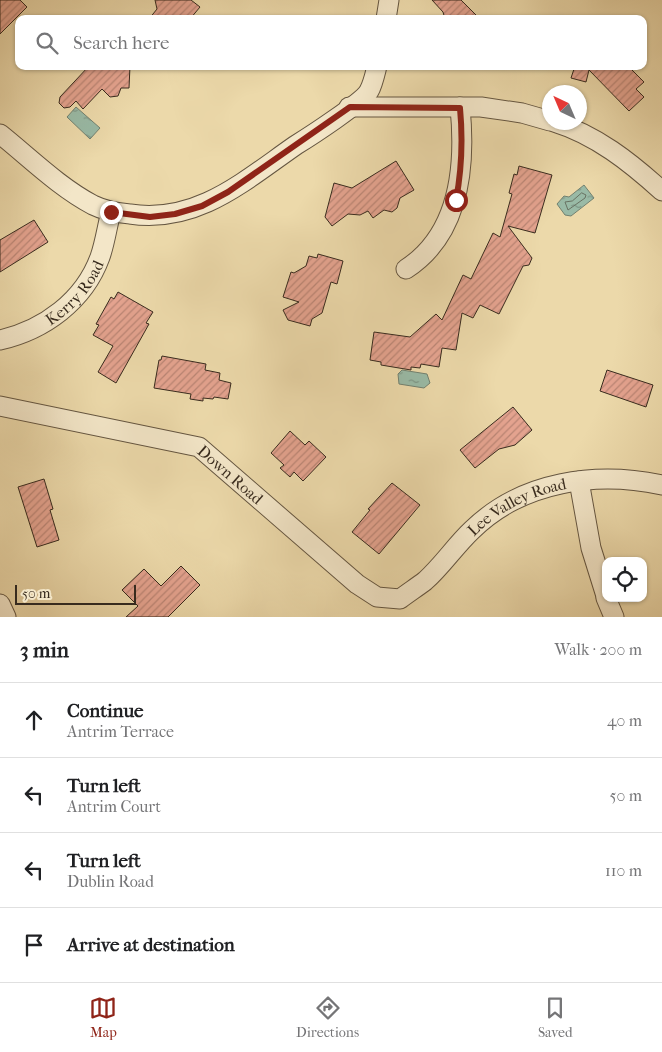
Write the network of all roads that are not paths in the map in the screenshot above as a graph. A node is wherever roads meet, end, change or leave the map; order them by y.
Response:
1 (389, 0) edge
2 (387, 15) edge
3 (376, 70) edge
4 (350, 107) junction
5 (460, 108) junction
6 (542, 119) edge
7 (572, 130) edge
8 (0, 134) edge
9 (662, 191) edge
10 (111, 212) junction
11 (406, 269) dead end
12 (0, 340) edge
13 (0, 406) edge
14 (579, 481) junction
15 (662, 485) edge
16 (602, 584) edge
17 (400, 599) joint
18 (608, 602) edge
19 (0, 604) edge
20 (6, 617) edge
21 (614, 617) edge

1 - 2 street
3 - 4 street
4 - 5 street
4 - 10 street
5 - 6 street
5 - 11 street
7 - 9 street
8 - 10 street
10 - 12 street, Kerry Road
13 - 17 street, Down Road
14 - 15 street, Lee Valley Road
14 - 16 street
14 - 17 street, Lee Valley Road
18 - 21 street
19 - 20 street

